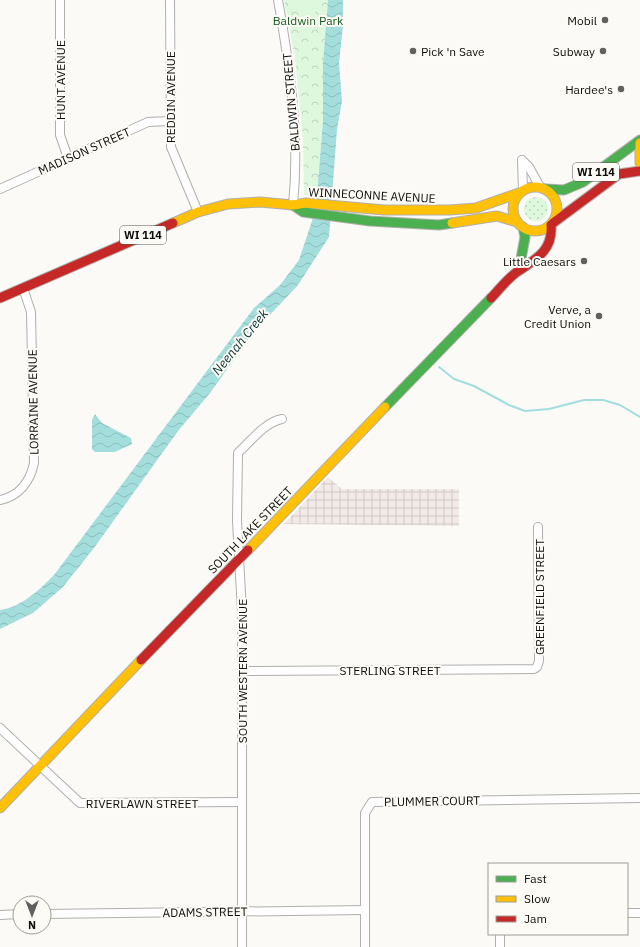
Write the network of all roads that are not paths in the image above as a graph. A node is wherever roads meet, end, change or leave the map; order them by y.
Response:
1 (60, 0) edge
2 (170, 0) edge
3 (278, 0) edge
4 (170, 121) junction
5 (640, 140) edge
6 (640, 144) edge
7 (68, 158) junction
8 (640, 162) edge
9 (640, 171) edge
10 (543, 188) junction
11 (0, 189) edge
12 (521, 192) junction
13 (293, 205) junction
14 (198, 212) junction
15 (552, 224) junction
16 (520, 225) junction
17 (525, 237) junction
18 (534, 262) junction
19 (519, 270) junction
20 (23, 288) junction
21 (0, 298) edge
22 (282, 419) dead end
23 (0, 500) edge
24 (538, 527) dead end
25 (240, 557) junction
26 (537, 667) joint
27 (242, 671) junction
28 (0, 728) edge
29 (39, 766) junction
30 (640, 798) edge
31 (242, 802) junction
32 (0, 808) edge
33 (365, 910) junction
34 (242, 911) junction
35 (640, 912) edge
36 (628, 913) edge
37 (12, 914) edge
38 (52, 914) edge
39 (0, 915) edge
40 (500, 935) edge
41 (242, 947) edge
42 (365, 947) edge
43 (500, 947) edge

1 - 7 street, HUNT AVENUE
2 - 4 street, REDDIN AVENUE
3 - 13 street, BALDWIN STREET
4 - 7 street, MADISON STREET
4 - 14 street, REDDIN AVENUE
5 - 10 main road, WI 114
6 - 8 main road
7 - 11 street, MADISON STREET
9 - 15 main road, WI 114
10 - 12 main road
10 - 12 street
10 - 15 main road
12 - 13 main road, WINNECONNE AVENUE / WI 114
12 - 16 main road
13 - 14 main road, WINNECONNE AVENUE / WI 114
13 - 16 main road, WINNECONNE AVENUE / WI 114
14 - 20 main road, WINNECONNE AVENUE / WI 114
15 - 16 main road
15 - 18 main road, SOUTH LAKE STREET
16 - 17 main road
17 - 18 main road
17 - 19 main road
18 - 19 main road, SOUTH LAKE STREET
19 - 25 main road, SOUTH LAKE STREET
20 - 21 main road, WINNECONNE AVENUE / WI 114
20 - 23 street, LORRAINE AVENUE
22 - 25 street, SOUTH WESTERN AVENUE
24 - 26 street, GREENFIELD STREET
25 - 27 street, SOUTH WESTERN AVENUE
25 - 29 main road, SOUTH LAKE STREET
26 - 27 street, STERLING STREET
27 - 31 street, SOUTH WESTERN AVENUE
28 - 29 street, RIVERLAWN STREET
29 - 31 street, RIVERLAWN STREET
29 - 32 main road, SOUTH LAKE STREET
30 - 33 street, PLUMMER COURT
31 - 34 street, SOUTH WESTERN AVENUE
33 - 34 street, ADAMS STREET
33 - 42 street, PLUMMER COURT
34 - 38 street, ADAMS STREET
34 - 41 street, SOUTH WESTERN AVENUE
35 - 36 street
37 - 39 street
40 - 43 street

